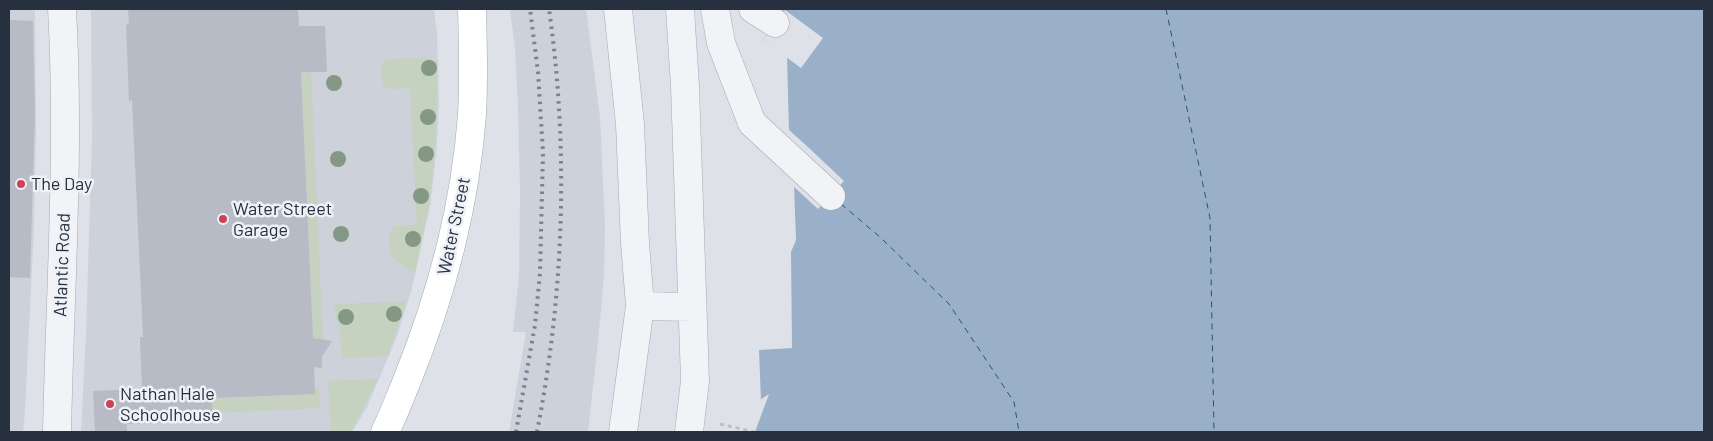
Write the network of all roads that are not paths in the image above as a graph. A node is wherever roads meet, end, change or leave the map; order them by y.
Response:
1 (62, 9) edge
2 (472, 9) edge
3 (617, 9) edge
4 (680, 9) edge
5 (715, 9) edge
6 (831, 196) dead end
7 (692, 301) junction
8 (640, 306) junction
9 (57, 432) edge
10 (385, 432) edge
11 (622, 432) edge
12 (689, 432) edge

1 - 9 street, Atlantic Road
2 - 10 main road, Water Street
3 - 8 street
4 - 7 street
5 - 6 street
7 - 8 street
7 - 12 street
8 - 11 street

